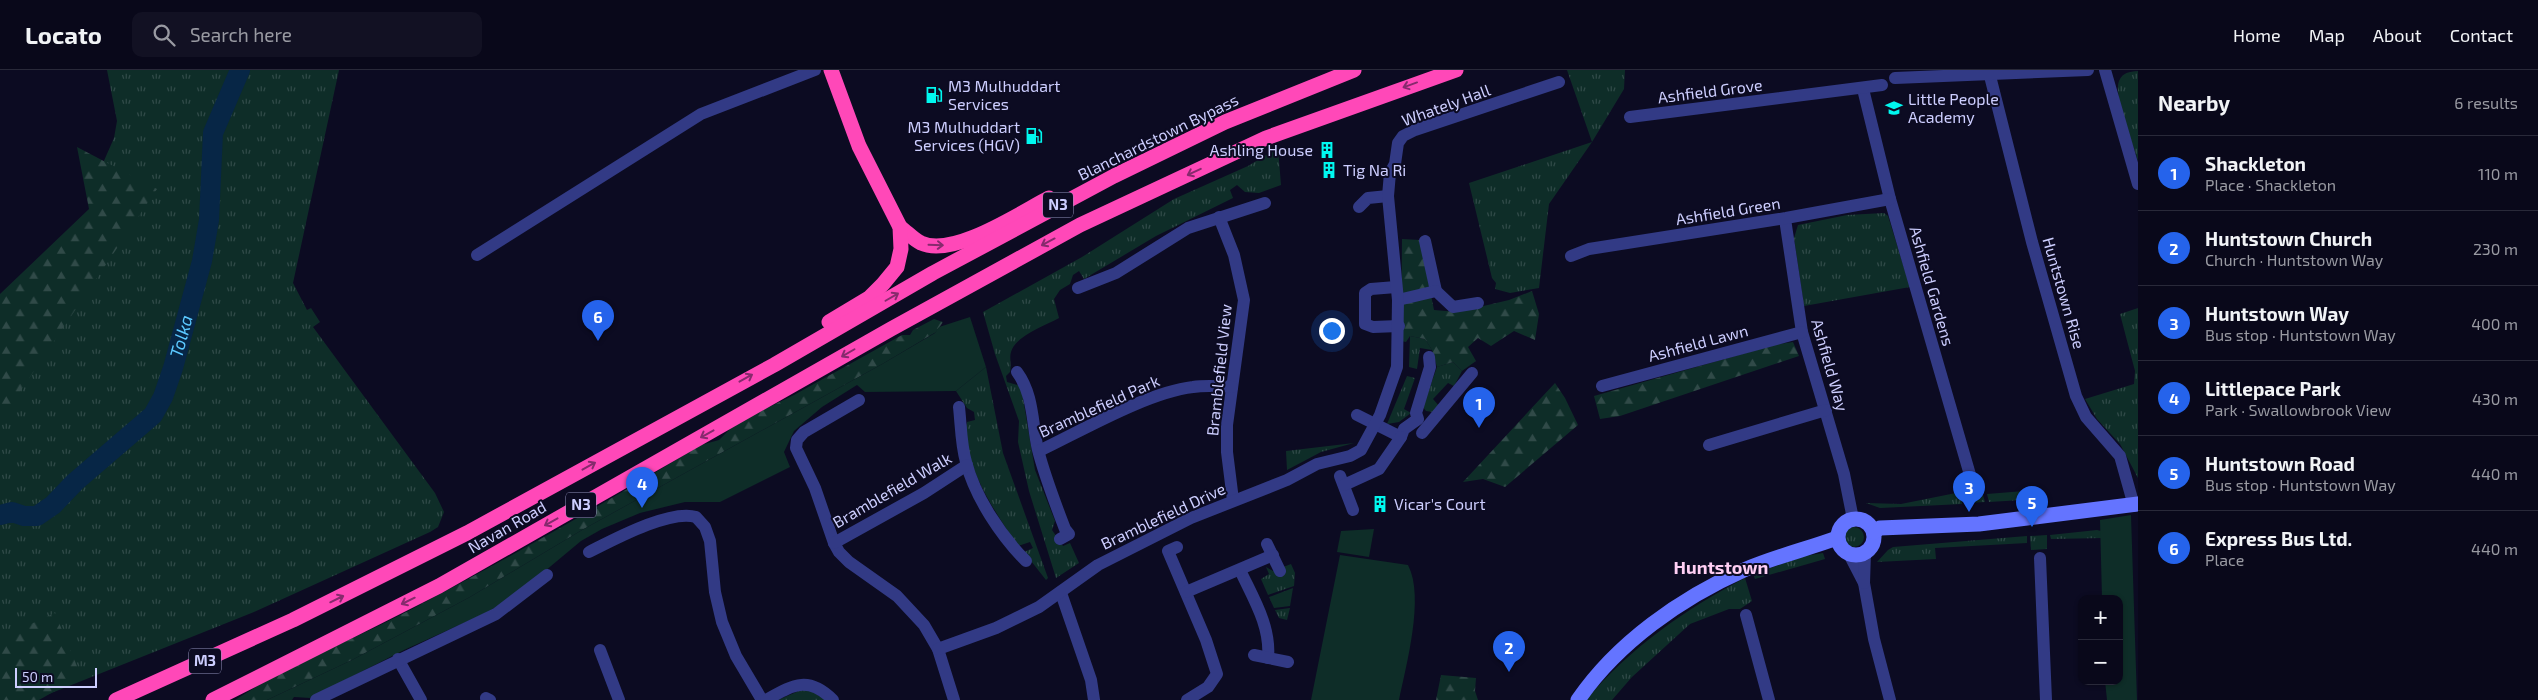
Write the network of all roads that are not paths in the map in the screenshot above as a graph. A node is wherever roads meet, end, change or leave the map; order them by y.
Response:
1 (815, 70) edge
2 (831, 70) edge
3 (1338, 70) edge
4 (1354, 70) edge
5 (1456, 70) edge
6 (2088, 70) edge
7 (2105, 70) edge
8 (1990, 76) junction
9 (1895, 78) dead end
10 (1559, 82) dead end
11 (1882, 85) dead end
12 (1863, 89) junction
13 (1630, 118) dead end
14 (2138, 184) edge
15 (1246, 194) dead end
16 (1388, 196) junction
17 (1890, 199) junction
18 (1265, 203) dead end
19 (1250, 207) junction
20 (1359, 207) dead end
21 (1219, 218) junction
22 (1785, 218) junction
23 (900, 227) junction
24 (1425, 241) dead end
25 (477, 255) dead end
26 (1571, 256) dead end
27 (1078, 288) dead end
28 (1436, 291) junction
29 (1397, 293) junction
30 (1478, 303) dead end
31 (1399, 326) junction
32 (1802, 332) junction
33 (1429, 357) dead end
34 (774, 365) junction
35 (1017, 372) dead end
36 (1472, 373) dead end
37 (1602, 386) dead end
38 (1232, 387) junction
39 (859, 400) dead end
40 (959, 407) dead end
41 (1826, 410) junction
42 (1357, 415) dead end
43 (1418, 419) junction
44 (1433, 421) junction
45 (1375, 424) junction
46 (1422, 433) dead end
47 (1401, 437) junction
48 (1709, 445) dead end
49 (1038, 451) junction
50 (967, 465) junction
51 (1974, 492) dead end
52 (1233, 500) junction
53 (2136, 505) edge
54 (1353, 510) dead end
55 (1853, 519) junction
56 (1874, 532) junction
57 (1837, 538) junction
58 (1060, 539) dead end
59 (834, 543) junction
60 (1177, 547) dead end
61 (589, 552) dead end
62 (1866, 553) junction
63 (1024, 554) dead end
64 (1849, 554) junction
65 (2040, 558) dead end
66 (1240, 570) junction
67 (1280, 571) dead end
68 (547, 575) dead end
69 (1864, 582) junction
70 (1186, 592) junction
71 (1061, 593) junction
72 (1746, 614) dead end
73 (293, 620) junction
74 (938, 649) junction
75 (600, 650) dead end
76 (1254, 655) dead end
77 (1268, 658) junction
78 (398, 659) junction
79 (1288, 662) dead end
80 (266, 672) junction
81 (101, 700) edge
82 (116, 700) edge
83 (202, 700) edge
84 (213, 700) edge
85 (316, 700) edge
86 (421, 700) edge
87 (619, 700) edge
88 (762, 700) edge
89 (766, 700) edge
90 (833, 700) edge
91 (954, 700) edge
92 (1094, 700) edge
93 (1187, 700) edge
94 (1578, 700) edge
95 (1769, 700) edge
96 (1890, 700) edge
97 (2046, 700) edge

1 - 25 street
2 - 23 highway
23 -> 3 highway
34 -> 4 highway, Blanchardstown Bypass / N3
5 -> 80 highway, Navan Road / N3
6 - 8 street
7 - 14 street
8 - 9 street
8 - 53 street, Huntstown Rise
10 - 16 street, Whately Hall
11 - 12 street, Ashfield Grove
12 - 13 street, Ashfield Grove
12 - 17 street, Ashfield Gardens
15 - 19 street
16 - 20 street
16 - 29 street, Bramblefield Drive
17 - 22 street, Ashfield Green
17 - 51 street, Ashfield Gardens
18 - 19 street
19 - 21 street
21 - 27 street
21 - 38 street, Bramblefield View
22 - 26 street, Ashfield Green
22 - 32 street, Ashfield Way
23 - 34 highway
24 - 28 street
28 - 29 street
28 - 30 street
29 - 31 street, Bramblefield Drive
29 - 31 street
31 - 45 street, Bramblefield Drive
32 - 37 street, Ashfield Lawn
32 - 41 street, Ashfield Way
33 - 43 street
73 -> 34 highway, Navan Road / N3
35 - 49 street, Bramblefield Park
36 - 44 street
38 - 49 street, Bramblefield Park
38 - 52 street, Bramblefield View
39 - 59 street
40 - 50 street, Bramblefield Walk
41 - 48 street
41 - 55 street, Ashfield Way
42 - 45 street
43 - 44 street
43 - 47 street
44 - 46 street
45 - 47 street
45 - 52 street, Bramblefield Drive
47 - 54 street
49 - 58 street, Bramblefield Park
50 - 59 street, Bramblefield Walk
50 - 63 street, Bramblefield Walk
52 - 71 street, Bramblefield Drive
53 - 56 street
55 - 56 street
55 - 57 street
56 - 62 street
57 - 64 street
57 - 94 street
59 - 74 street
60 - 70 street
61 - 88 street
62 - 64 street
62 - 69 street
64 - 69 street
65 - 97 street
66 - 67 street
66 - 70 street
66 - 77 street
68 - 78 street
69 - 96 street
70 - 93 street
71 - 74 street, Bramblefield Drive
71 - 92 street
72 - 95 street
73 - 81 highway
73 - 82 highway, M3
74 - 91 street
75 - 87 street
76 - 77 street
77 - 79 street
78 - 85 street
78 - 86 street
80 - 83 highway, M3
80 - 84 highway
89 - 90 street

